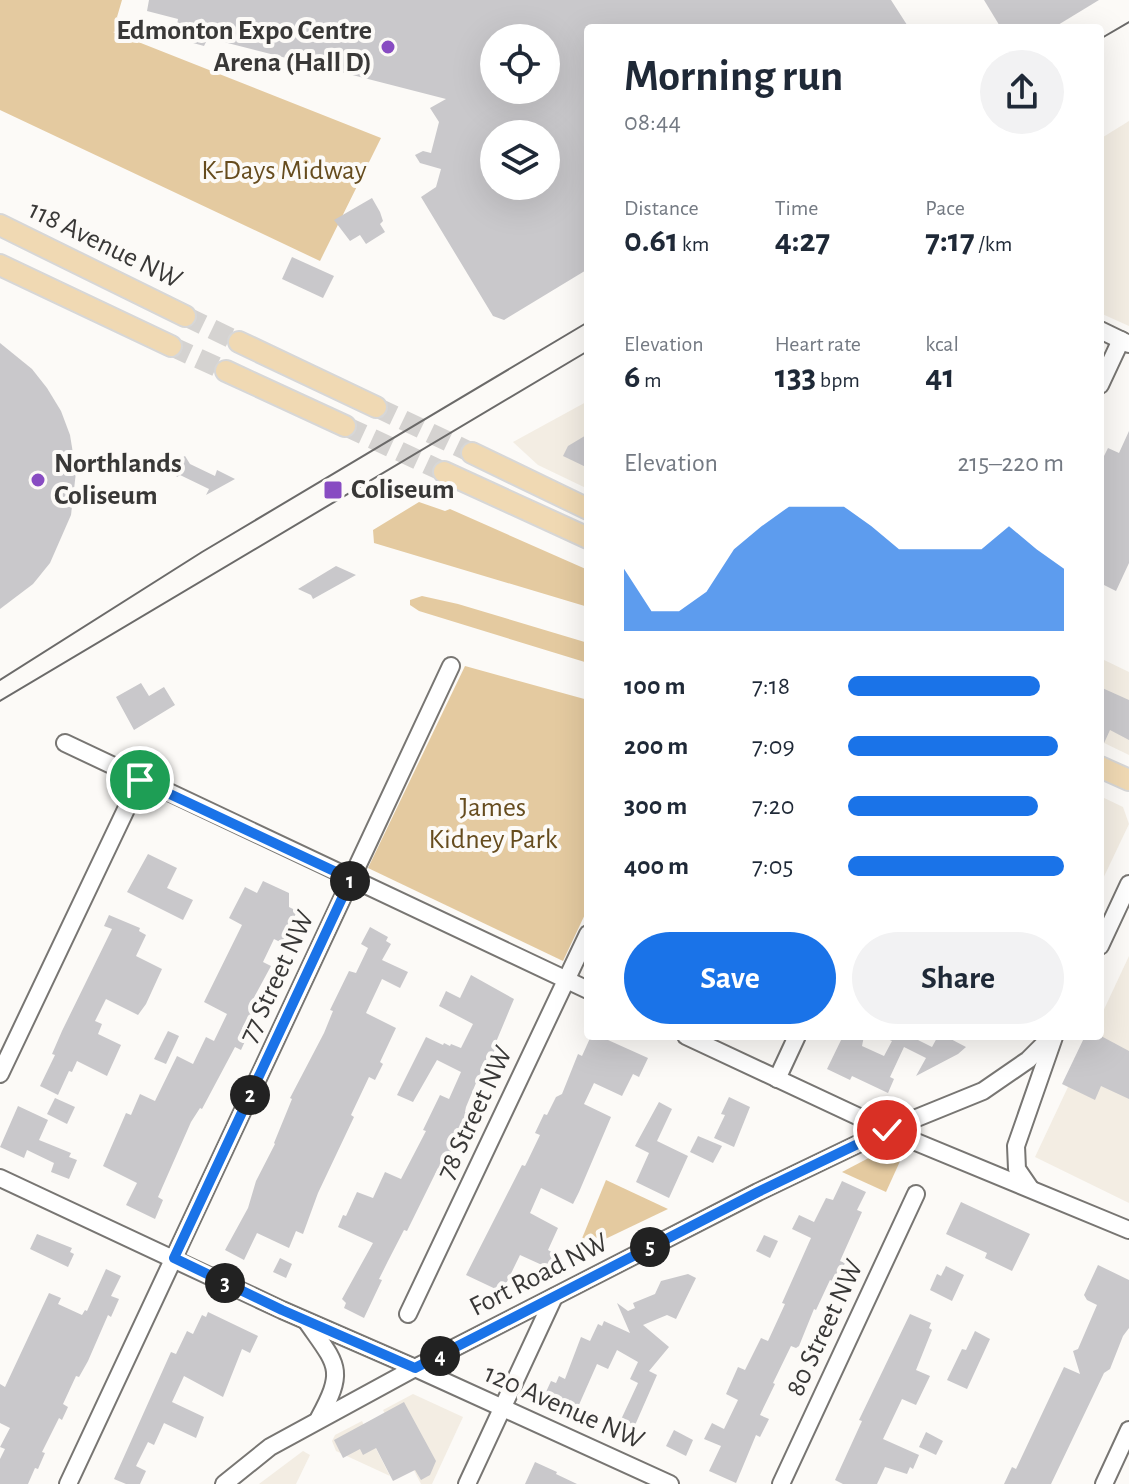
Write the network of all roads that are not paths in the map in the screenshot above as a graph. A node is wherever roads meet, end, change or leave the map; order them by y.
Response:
1 (0, 225) edge
2 (0, 265) edge
3 (185, 316) tunnel mouth
4 (1104, 332) edge
5 (239, 342) tunnel mouth
6 (1125, 342) edge
7 (171, 346) tunnel mouth
8 (226, 371) tunnel mouth
9 (1104, 378) edge
10 (376, 407) tunnel mouth
11 (345, 426) tunnel mouth
12 (472, 453) tunnel mouth
13 (444, 472) tunnel mouth
14 (584, 507) edge
15 (584, 536) edge
16 (451, 666) dead end
17 (65, 743) dead end
18 (1104, 769) edge
19 (140, 780) junction
20 (1129, 780) edge
21 (351, 879) junction
22 (1129, 884) edge
23 (1104, 937) edge
24 (584, 943) edge
25 (567, 980) junction
26 (584, 988) edge
27 (694, 1040) edge
28 (795, 1040) edge
29 (1049, 1040) edge
30 (1052, 1040) edge
31 (0, 1074) edge
32 (777, 1079) junction
33 (887, 1130) junction
34 (0, 1178) edge
35 (1030, 1188) junction
36 (916, 1194) dead end
37 (1129, 1230) edge
38 (174, 1258) junction
39 (554, 1297) junction
40 (408, 1314) dead end
41 (306, 1321) junction
42 (415, 1368) junction
43 (502, 1408) junction
44 (319, 1419) junction
45 (1129, 1430) edge
46 (68, 1484) edge
47 (224, 1484) edge
48 (467, 1484) edge
49 (670, 1484) edge
50 (781, 1484) edge
51 (1104, 1484) edge

1 - 3 main road, 118 Avenue NW
2 - 7 main road
4 - 6 street
5 - 10 main road
6 - 9 street
8 - 11 main road
12 - 14 main road
13 - 15 main road
16 - 21 street, 77 Street NW
17 - 19 street
18 - 20 main road
19 - 21 street
19 - 31 street
21 - 25 street
21 - 38 street, 77 Street NW
22 - 23 street
24 - 25 street, 78 Street NW
25 - 26 street
25 - 40 street, 78 Street NW
27 - 32 street
28 - 32 street
29 - 33 street, Fort Road NW
30 - 35 street
32 - 33 street
33 - 35 street
33 - 39 street, Fort Road NW
34 - 38 street, 120 Avenue NW
35 - 37 street
36 - 50 street, 80 Street NW
38 - 41 street, 120 Avenue NW
38 - 46 street, 77 Street NW
39 - 42 street, Fort Road NW
39 - 43 street
41 - 42 street, 120 Avenue NW
41 - 44 street
42 - 43 street, 120 Avenue NW
42 - 44 street, Fort Road NW
43 - 48 street
43 - 49 street, 120 Avenue NW
44 - 47 street, Fort Road NW
45 - 51 street

